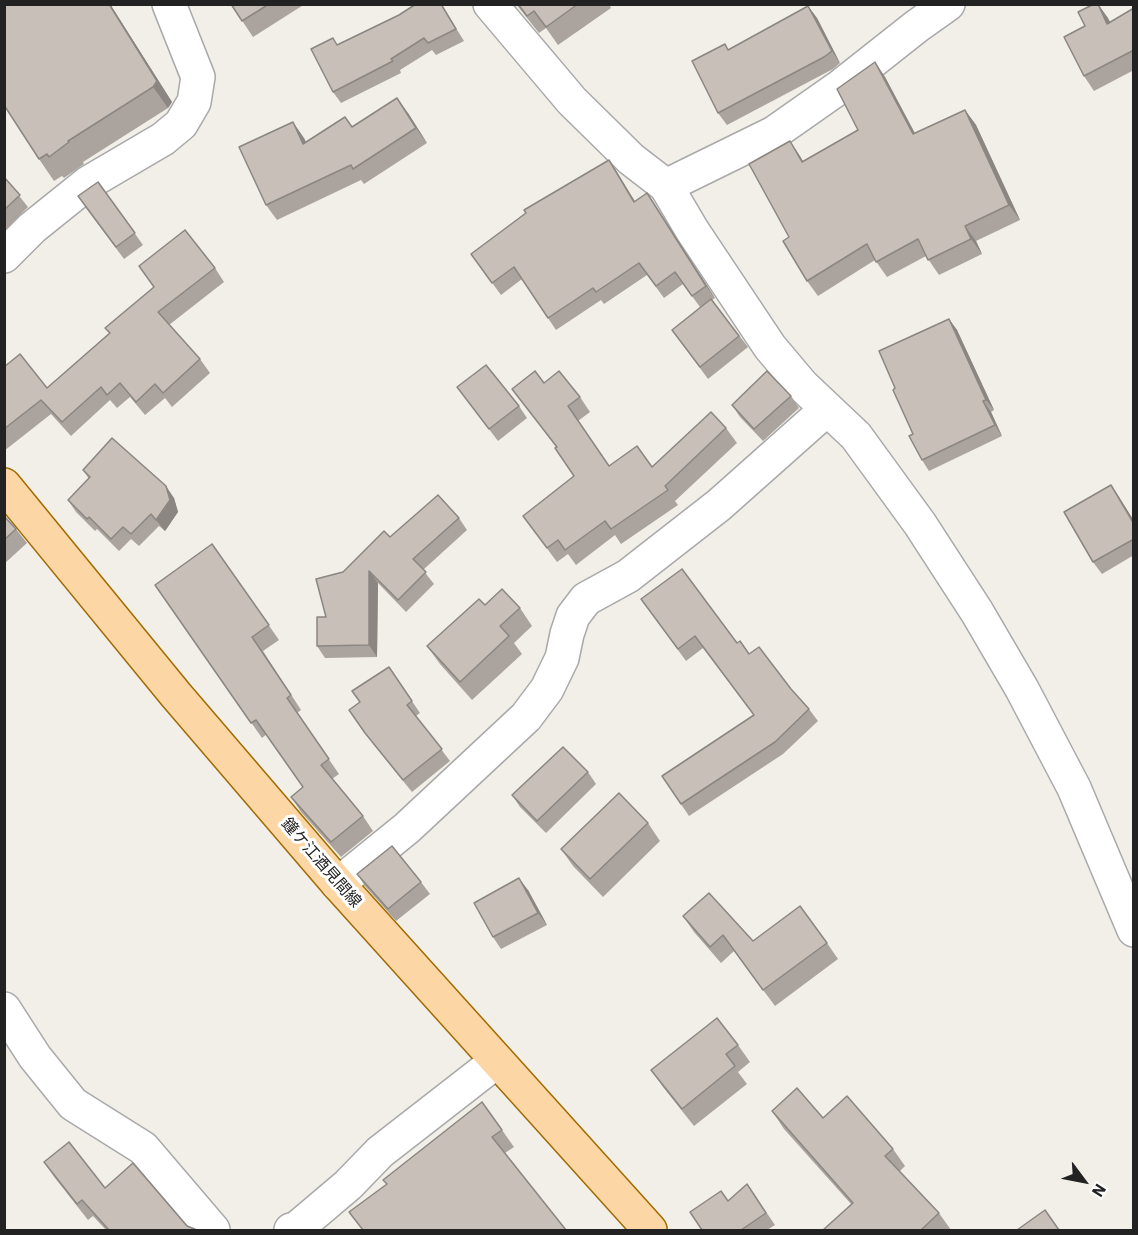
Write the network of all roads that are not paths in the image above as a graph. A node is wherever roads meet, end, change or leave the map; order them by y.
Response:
1 (169, 4) edge
2 (490, 4) edge
3 (948, 4) edge
4 (666, 186) junction
5 (4, 256) edge
6 (827, 409) junction
7 (4, 485) edge
8 (338, 884) junction
9 (1134, 930) edge
10 (4, 1009) edge
11 (497, 1060) junction
12 (213, 1230) edge
13 (294, 1230) edge
14 (650, 1230) edge

1 - 5 street
2 - 4 street
3 - 4 street
4 - 6 street
6 - 8 street
6 - 9 street
7 - 8 main road, 鐘ケ江酒見間線
8 - 11 main road, 鐘ケ江酒見間線
10 - 12 street
11 - 13 street
11 - 14 main road, 鐘ケ江酒見間線

